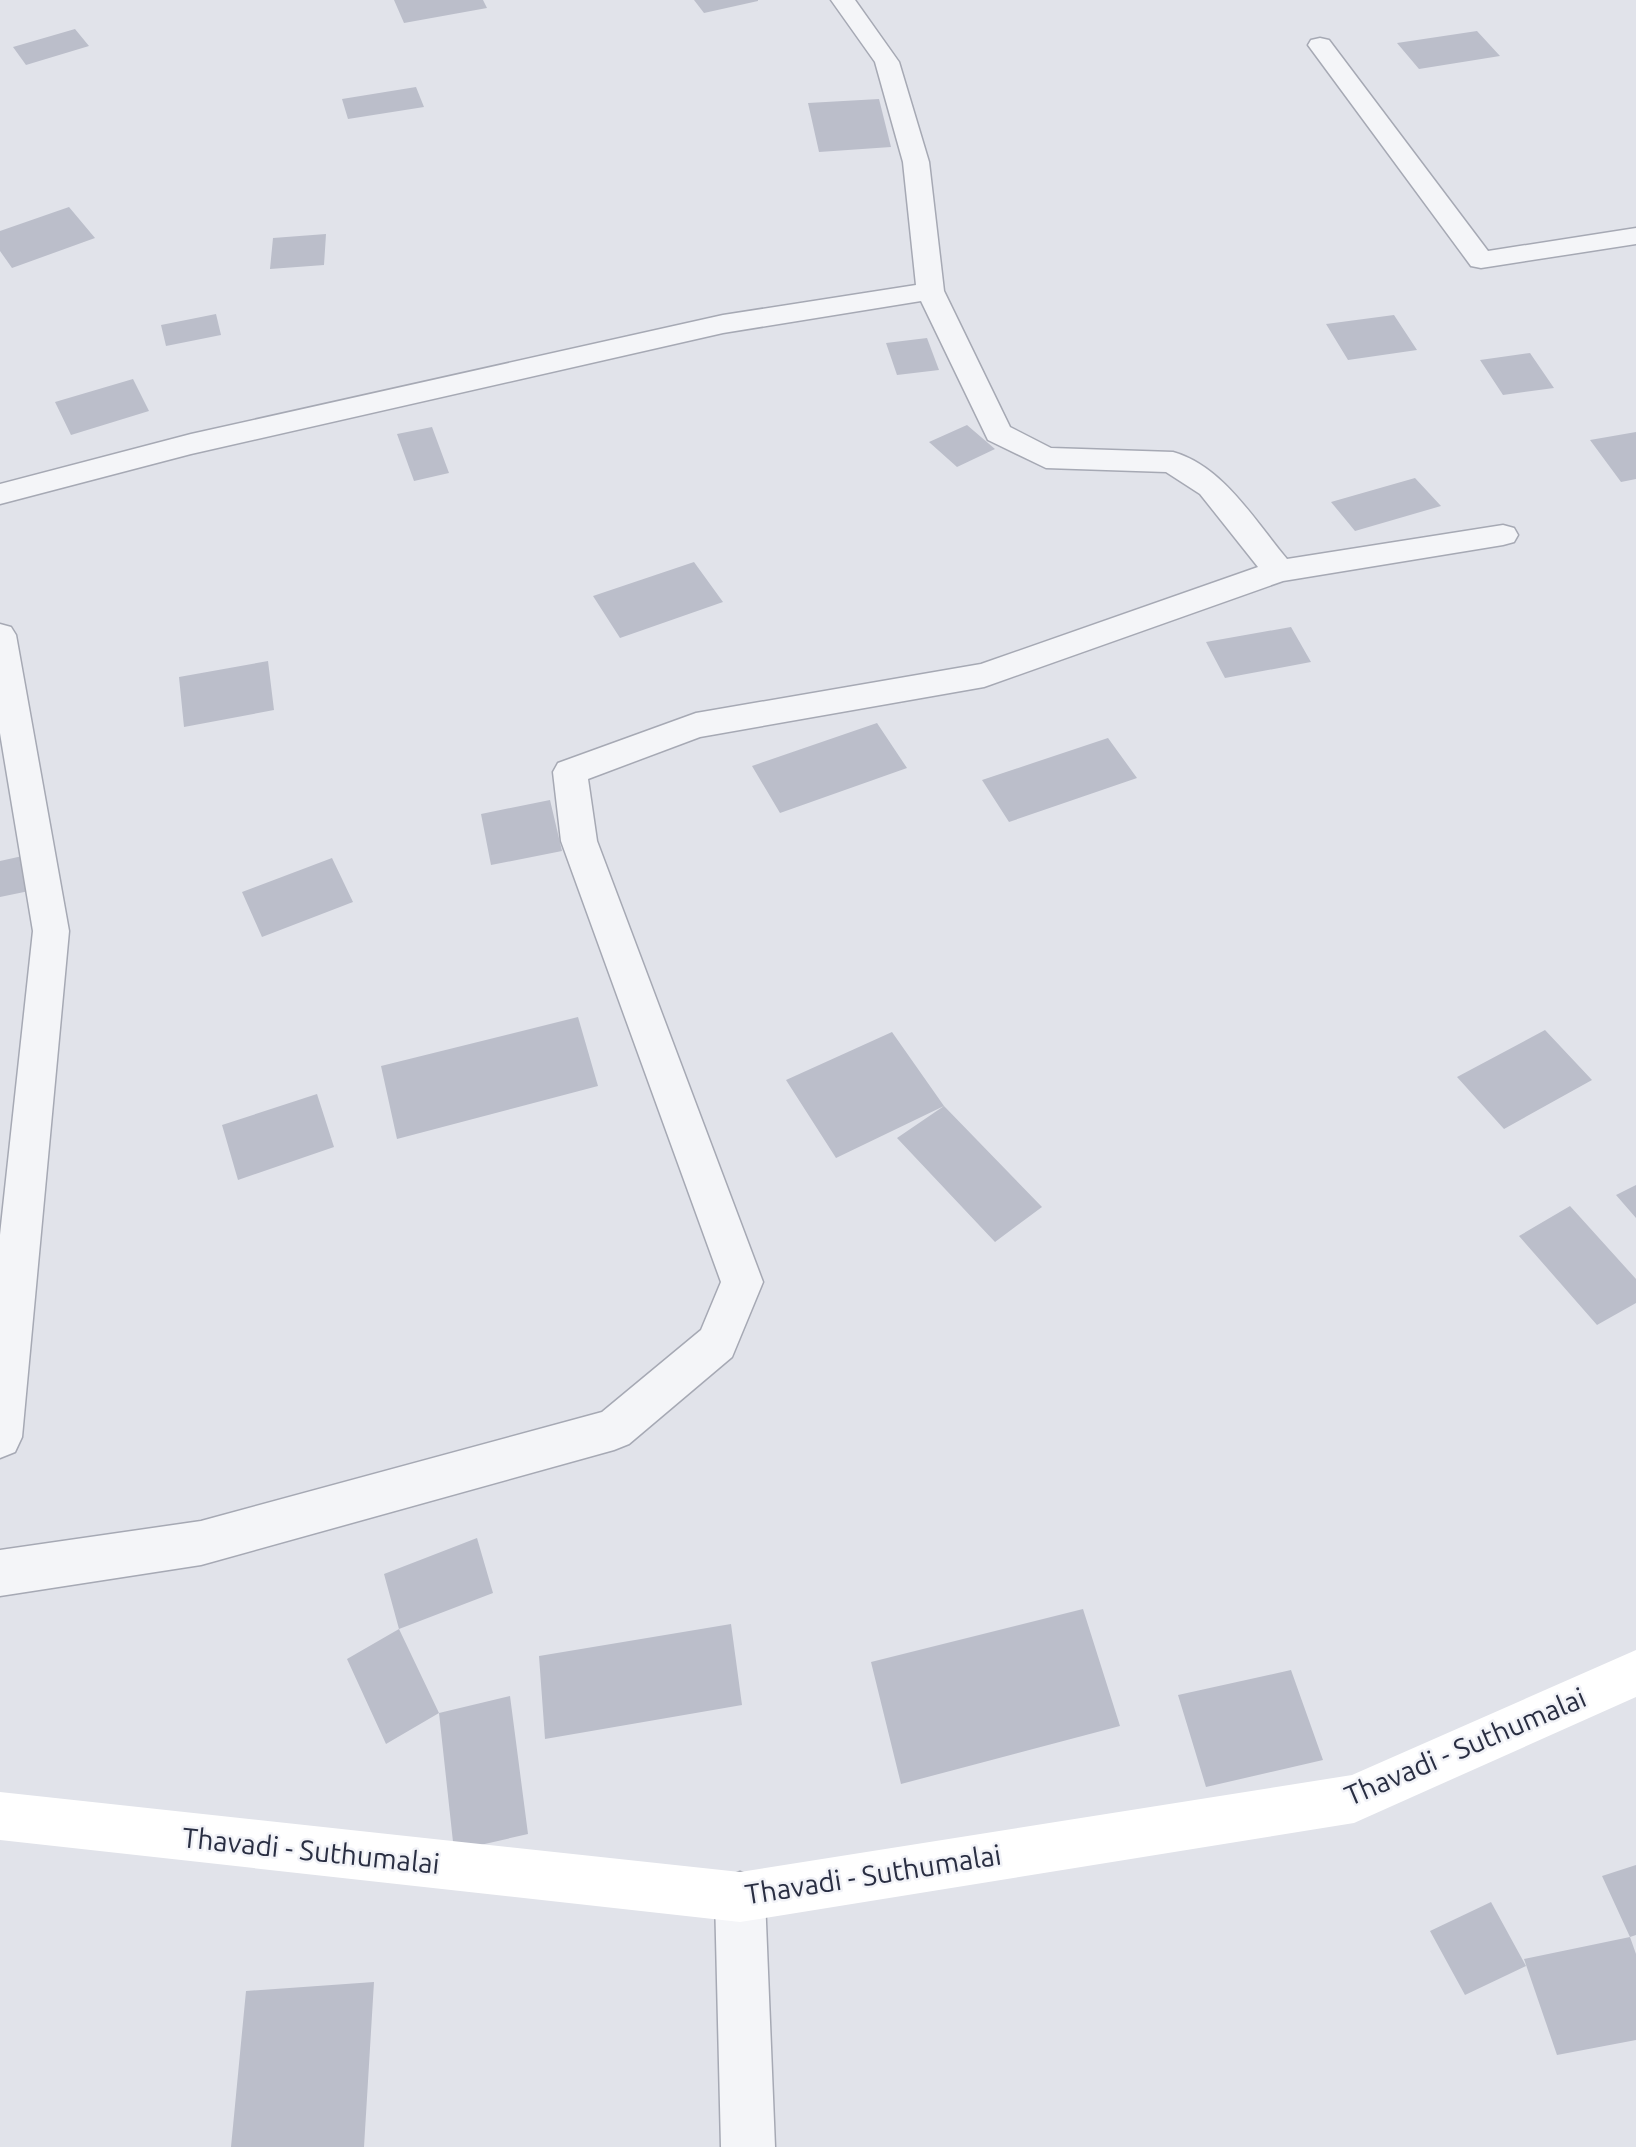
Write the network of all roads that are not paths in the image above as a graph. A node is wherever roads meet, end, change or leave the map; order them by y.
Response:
1 (843, 0) edge
2 (1320, 46) dead end
3 (1636, 236) edge
4 (930, 291) junction
5 (0, 494) edge
6 (1503, 535) dead end
7 (1279, 571) junction
8 (0, 635) edge
9 (0, 1437) edge
10 (0, 1573) edge
11 (1636, 1673) edge
12 (0, 1816) edge
13 (740, 1897) junction
14 (748, 2147) edge

1 - 4 street
2 - 3 street
4 - 5 street
4 - 7 street
6 - 7 street
7 - 10 street
8 - 9 street
11 - 13 main road, Thavadi - Suthumalai
12 - 13 main road, Thavadi - Suthumalai
13 - 14 street

